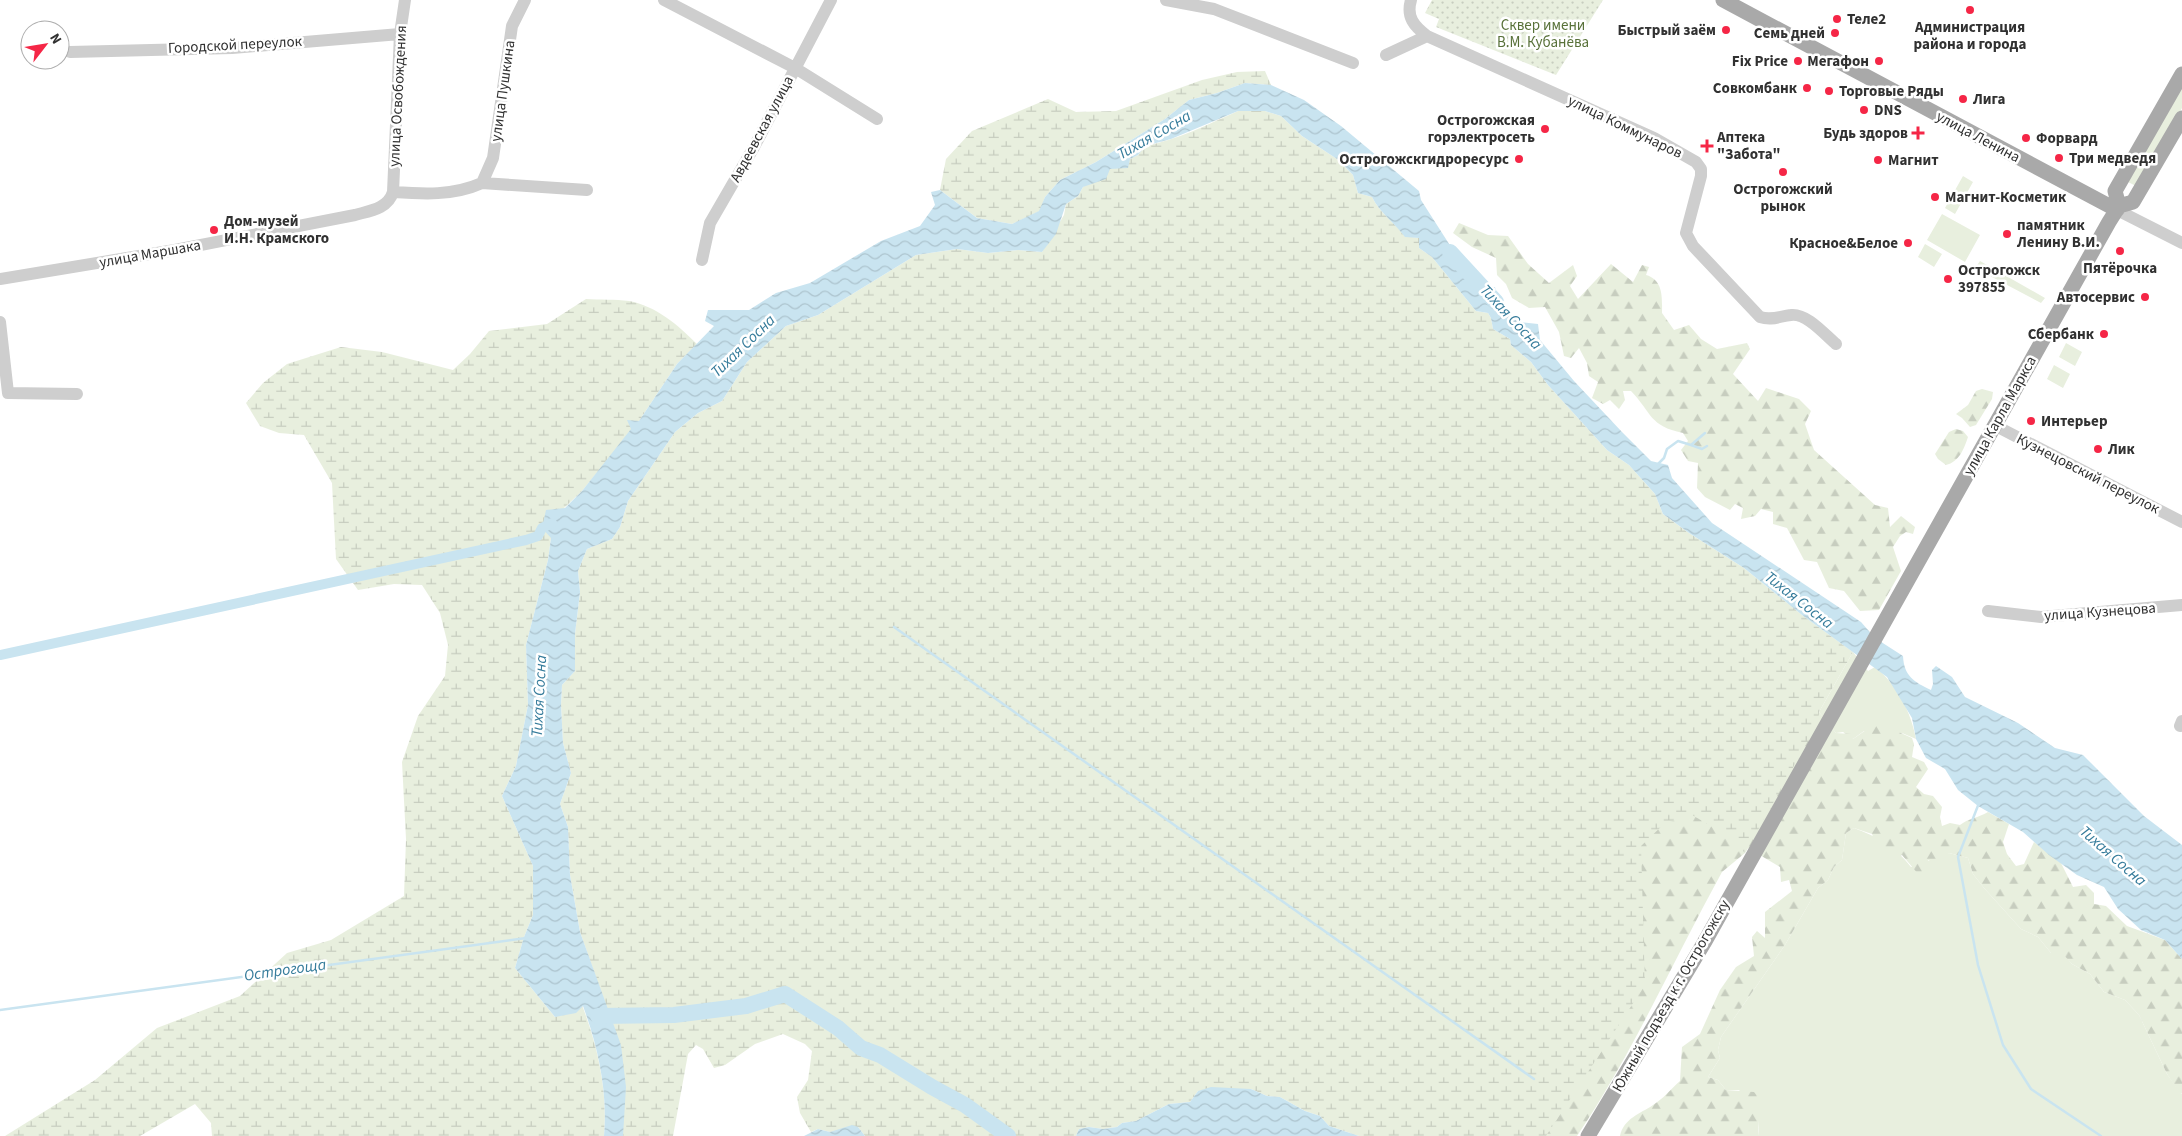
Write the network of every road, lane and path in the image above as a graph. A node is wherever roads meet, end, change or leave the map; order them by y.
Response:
1 (405, 0) edge
2 (525, 0) edge
3 (664, 0) edge
4 (831, 0) edge
5 (1166, 0) edge
6 (1411, 0) edge
7 (1723, 0) edge
8 (400, 34) junction
9 (1427, 36) junction
10 (70, 52) dead end
11 (1386, 55) dead end
12 (1353, 63) dead end
13 (794, 68) junction
14 (2182, 74) edge
15 (2182, 118) edge
16 (877, 119) dead end
17 (482, 183) junction
18 (587, 190) dead end
19 (393, 192) junction
20 (2118, 208) junction
21 (2182, 243) edge
22 (702, 260) dead end
23 (0, 279) edge
24 (0, 322) edge
25 (1836, 344) dead end
26 (76, 394) dead end
27 (1994, 425) junction
28 (2182, 522) edge
29 (2182, 605) edge
30 (1988, 611) dead end
31 (1753, 855) joint
32 (1588, 1136) edge

1 - 8 street, улица Освобождения
2 - 17 street, улица Пушкина
3 - 13 street
4 - 13 street, Авдеевская улица
5 - 12 street
6 - 9 street
7 - 20 main road, улица Ленина
8 - 10 street, Городской переулок
8 - 19 street, улица Освобождения
9 - 11 street
9 - 25 street, улица Коммунаров
13 - 16 street
13 - 22 street, Авдеевская улица
14 - 20 main road, улица Карла Маркса
15 - 20 main road, улица Карла Маркса
17 - 18 street
17 - 19 street
19 - 23 street, улица Маршака
20 - 21 street, улица Ленина
20 - 27 main road, улица Карла Маркса
24 - 26 street
27 - 28 street, Кузнецовский переулок
27 - 31 main road, улица Карла Маркса
29 - 30 street, улица Кузнецова
31 - 32 main road, Южный подъезд к г. Острогожску

